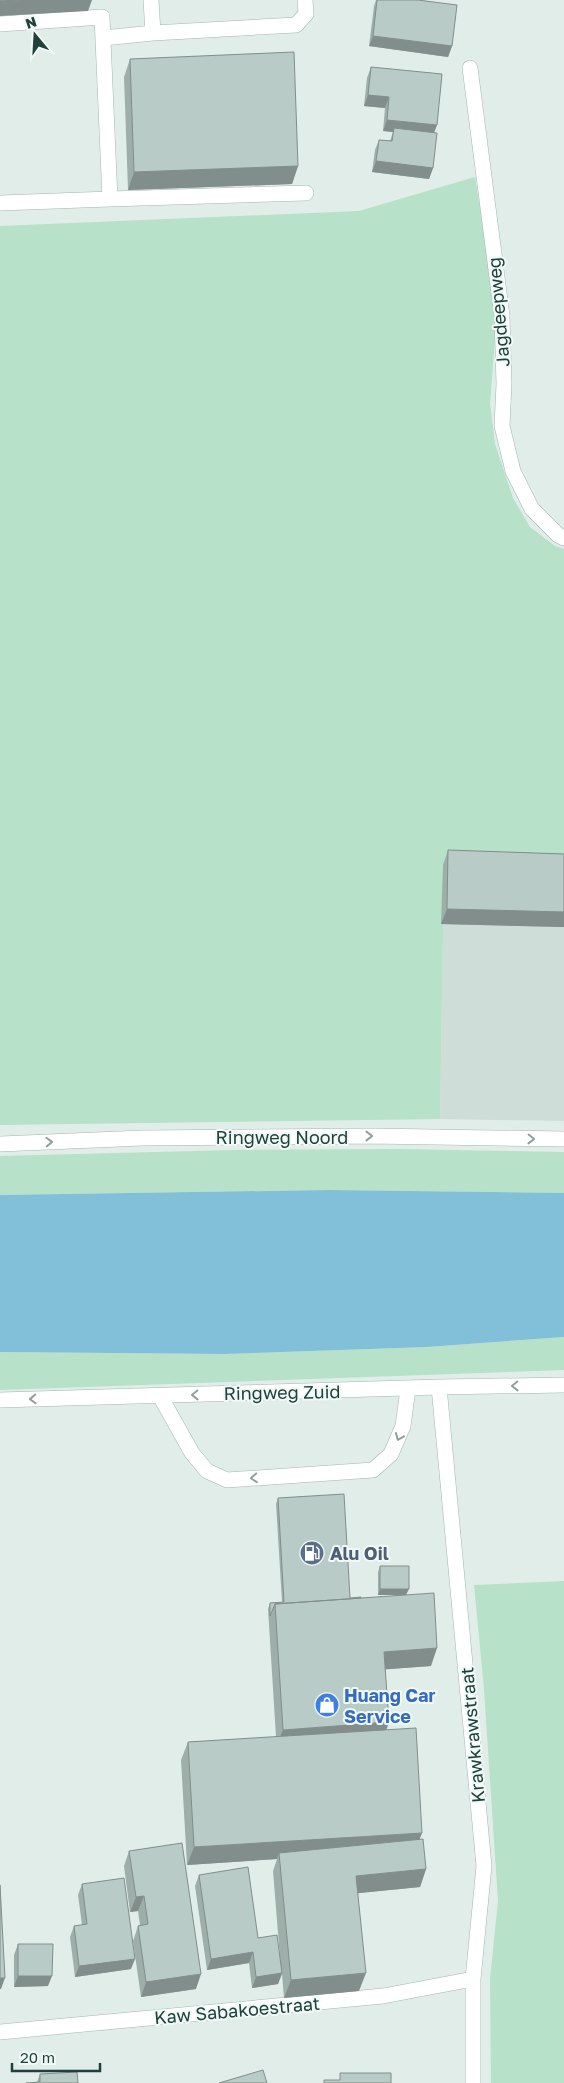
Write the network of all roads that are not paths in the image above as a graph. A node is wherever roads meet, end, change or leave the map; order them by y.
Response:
1 (151, 0) edge
2 (305, 0) edge
3 (0, 24) edge
4 (153, 33) junction
5 (103, 38) junction
6 (470, 68) dead end
7 (306, 193) dead end
8 (110, 199) junction
9 (0, 203) edge
10 (564, 538) edge
11 (564, 1139) edge
12 (0, 1144) edge
13 (564, 1385) edge
14 (439, 1387) junction
15 (408, 1389) junction
16 (160, 1396) junction
17 (0, 1400) edge
18 (473, 1979) junction
19 (0, 2032) edge
20 (473, 2083) edge

1 - 4 street
2 - 4 street
3 - 5 street
4 - 5 street
5 - 8 street
6 - 10 street, Jagdeepweg
7 - 8 street
8 - 9 street
12 -> 11 street, Ringweg Noord
13 -> 14 street, Ringweg Zuid
14 - 15 street, Ringweg Zuid
14 - 18 street, Krawkrawstraat
15 -> 16 street, Ringweg Zuid
15 -> 16 street
16 -> 17 street, Ringweg Zuid
18 - 19 street, Kaw Sabakoestraat
18 - 20 street, Krawkrawstraat

